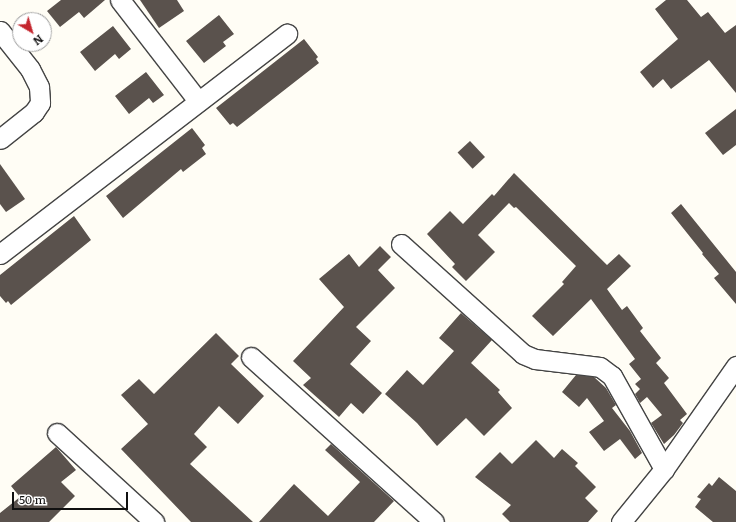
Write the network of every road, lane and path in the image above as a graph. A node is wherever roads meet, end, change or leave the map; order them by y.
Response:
1 (120, 0) edge
2 (0, 31) edge
3 (287, 34) dead end
4 (198, 101) junction
5 (0, 139) edge
6 (401, 244) dead end
7 (0, 254) edge
8 (251, 357) dead end
9 (736, 366) edge
10 (57, 433) dead end
11 (664, 469) junction
12 (154, 522) edge
13 (434, 522) edge
14 (621, 522) edge

1 - 4 street
2 - 5 street
3 - 4 street
4 - 7 street
6 - 11 street
8 - 13 street
9 - 11 street
10 - 12 street
11 - 14 street

